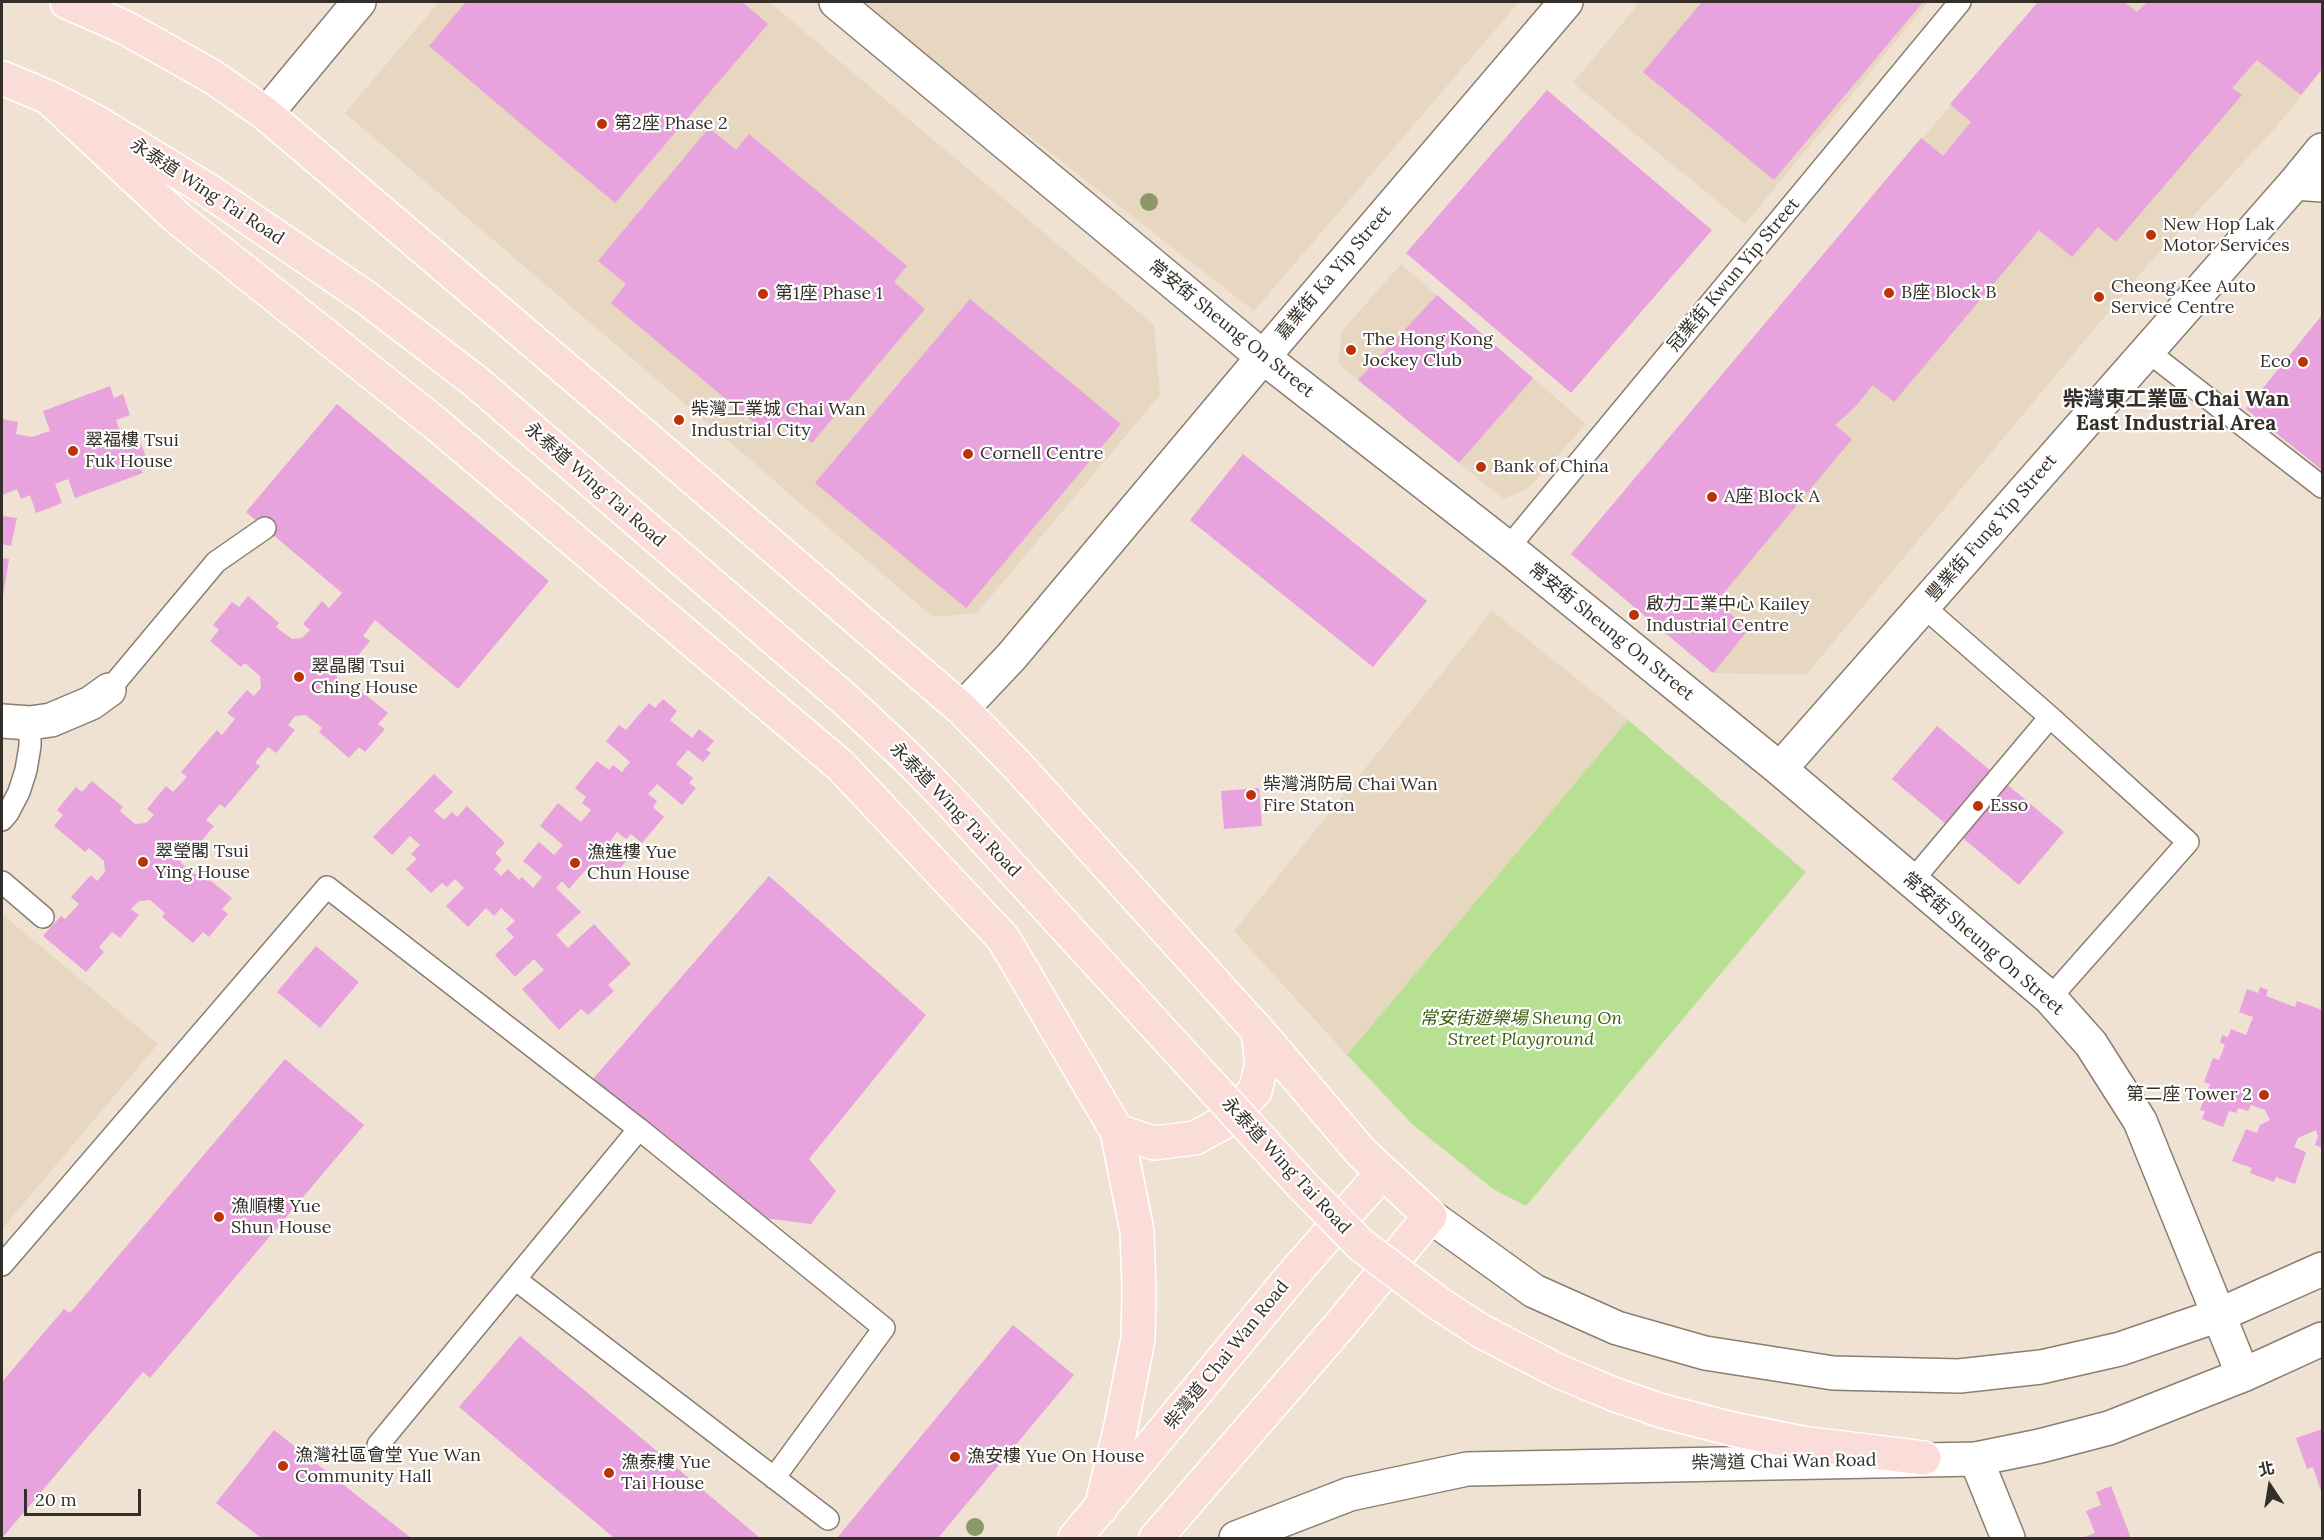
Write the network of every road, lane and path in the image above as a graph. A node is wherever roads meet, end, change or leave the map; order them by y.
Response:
1 (66, 2) edge
2 (359, 2) edge
3 (836, 2) edge
4 (1566, 2) edge
5 (1960, 2) edge
6 (2, 78) edge
7 (48, 97) junction
8 (266, 114) junction
9 (2322, 150) edge
10 (2308, 184) edge
11 (2146, 350) junction
12 (1263, 357) junction
13 (2322, 487) edge
14 (265, 528) dead end
15 (1508, 548) junction
16 (1924, 607) junction
17 (109, 690) joint
18 (962, 709) junction
19 (2050, 717) junction
20 (16, 722) edge
21 (1780, 769) junction
22 (2, 820) edge
23 (1912, 881) junction
24 (2, 882) edge
25 (44, 917) dead end
26 (2050, 998) junction
27 (1258, 1031) junction
28 (639, 1130) junction
29 (1117, 1131) junction
30 (1382, 1173) junction
31 (1430, 1216) junction
32 (2, 1265) edge
33 (2322, 1269) edge
34 (515, 1279) junction
35 (2219, 1316) junction
36 (2322, 1339) edge
37 (2243, 1375) junction
38 (378, 1445) dead end
39 (1924, 1458) junction
40 (1976, 1459) junction
41 (774, 1478) junction
42 (1101, 1508) junction
43 (828, 1519) dead end
44 (1075, 1539) edge
45 (1156, 1539) edge
46 (1236, 1539) edge
47 (2008, 1539) edge

1 - 8 main road
2 - 8 street
3 - 12 street, 常安街 Sheung On Street
4 - 12 street, 嘉業街 Ka Yip Street
5 - 15 lane, 冠業街 Kwun Yip Street
6 - 7 main road, 永泰道 Wing Tai Road
7 - 29 main road
7 - 39 main road, 永泰道 Wing Tai Road, bridge
8 - 18 main road
9 - 10 street, 豐業街 Fung Yip Street
10 - 11 street, 豐業街 Fung Yip Street
11 - 13 lane
11 - 16 street, 豐業街 Fung Yip Street
12 - 15 street, 常安街 Sheung On Street
12 - 18 street, 嘉業街 Ka Yip Street
14 - 17 lane
15 - 21 street, 常安街 Sheung On Street
16 - 19 lane
16 - 21 street, 豐業街 Fung Yip Street
17 - 20 street
18 - 27 main road
19 - 23 lane
19 - 26 lane
20 - 22 lane
21 - 23 street, 常安街 Sheung On Street
23 - 26 street, 常安街 Sheung On Street
24 - 25 lane
26 - 35 street, 常安街 Sheung On Street
27 - 29 main road
27 - 30 main road
28 - 32 lane
28 - 34 lane
28 - 41 lane
29 - 42 main road
30 - 31 main road
30 - 42 main road, 柴灣道 Chai Wan Road
31 - 35 street
31 - 45 main road
33 - 35 street
34 - 38 lane
34 - 41 lane
35 - 37 street, 常安街 Sheung On Street
36 - 37 street, 柴灣道 Chai Wan Road
37 - 40 street, 柴灣道 Chai Wan Road
39 - 40 street, 柴灣道 Chai Wan Road
39 - 46 street, 柴灣道 Chai Wan Road
40 - 47 street
41 - 43 lane
42 - 44 main road, 柴灣道 Chai Wan Road

